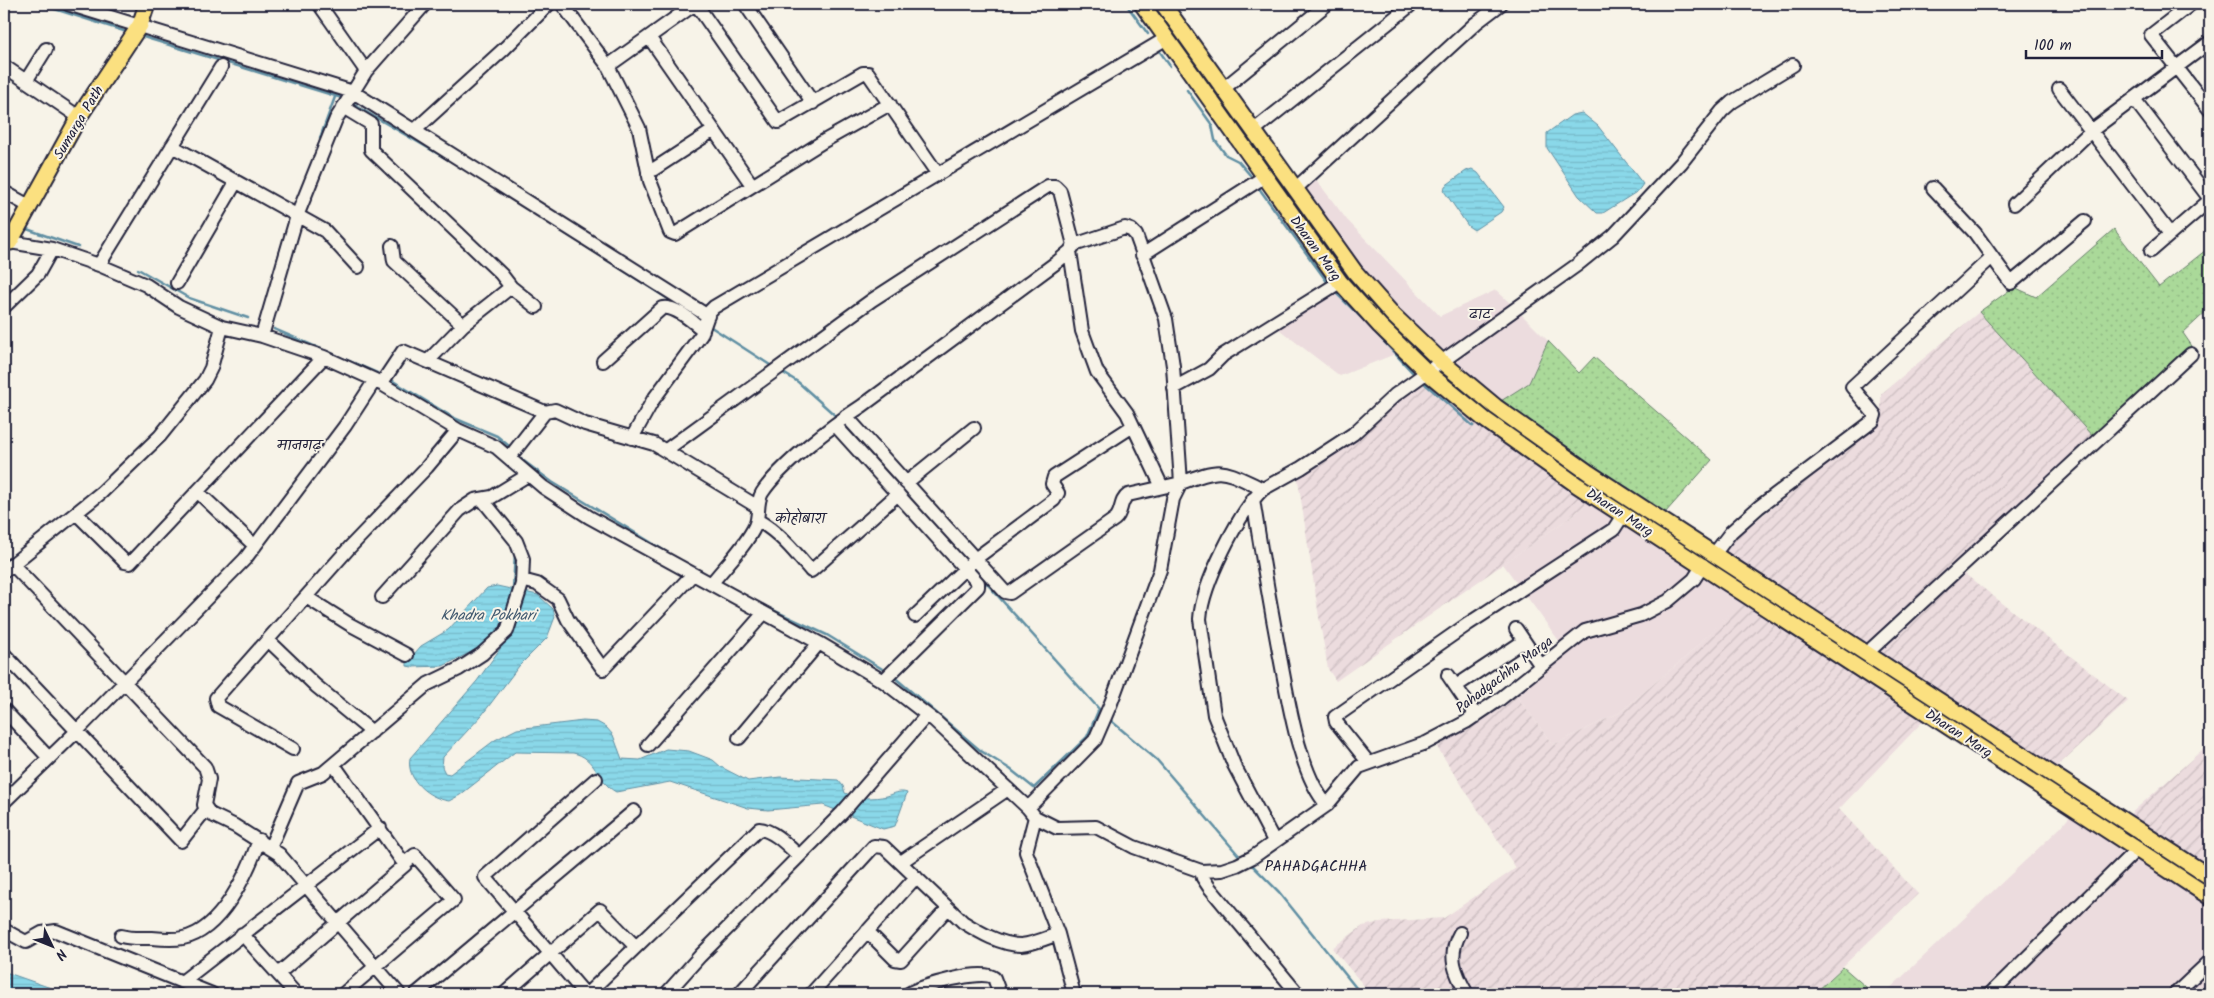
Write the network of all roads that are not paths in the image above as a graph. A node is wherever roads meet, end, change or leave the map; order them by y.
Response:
1 (68, 4) edge
2 (147, 4) edge
3 (319, 4) edge
4 (425, 4) edge
5 (549, 4) edge
6 (562, 4) edge
7 (696, 4) edge
8 (745, 4) edge
9 (1142, 4) edge
10 (1163, 4) edge
11 (1327, 4) edge
12 (1412, 4) edge
13 (1501, 4) edge
14 (2191, 4) edge
15 (140, 25) junction
16 (649, 37) junction
17 (1167, 38) junction
18 (2210, 42) edge
19 (46, 49) dead end
20 (1793, 65) dead end
21 (4, 66) edge
22 (608, 66) junction
23 (221, 67) dead end
24 (2176, 67) junction
25 (366, 71) junction
26 (26, 81) junction
27 (1223, 89) junction
28 (2059, 89) dead end
29 (353, 92) junction
30 (2134, 99) junction
31 (813, 103) junction
32 (890, 104) junction
33 (343, 107) junction
34 (2210, 110) edge
35 (79, 117) junction
36 (415, 130) junction
37 (714, 130) junction
38 (2091, 130) junction
39 (1253, 131) junction
40 (172, 146) junction
41 (648, 173) junction
42 (937, 173) junction
43 (1264, 177) junction
44 (236, 182) junction
45 (752, 185) junction
46 (1933, 188) dead end
47 (1295, 190) junction
48 (4, 192) edge
49 (2210, 199) edge
50 (2014, 204) dead end
51 (29, 206) junction
52 (298, 216) junction
53 (2085, 221) dead end
54 (2170, 234) junction
55 (8, 236) edge
56 (392, 246) dead end
57 (1072, 248) junction
58 (52, 249) junction
59 (2151, 250) dead end
60 (1142, 254) junction
61 (1992, 256) junction
62 (99, 265) junction
63 (358, 267) dead end
64 (1340, 282) junction
65 (177, 283) dead end
66 (511, 287) junction
67 (4, 306) edge
68 (536, 307) dead end
69 (708, 316) junction
70 (463, 325) junction
71 (222, 327) junction
72 (703, 330) junction
73 (262, 336) junction
74 (2191, 354) dead end
75 (324, 357) junction
76 (603, 361) dead end
77 (428, 362) junction
78 (1442, 362) junction
79 (1428, 373) junction
80 (378, 382) junction
81 (1174, 388) junction
82 (545, 412) junction
83 (846, 416) junction
84 (835, 425) junction
85 (1133, 426) junction
86 (974, 428) dead end
87 (458, 430) junction
88 (632, 438) junction
89 (666, 450) junction
90 (509, 458) junction
91 (528, 475) junction
92 (906, 482) junction
93 (1181, 482) junction
94 (1162, 487) junction
95 (1263, 489) junction
96 (198, 492) junction
97 (898, 494) junction
98 (482, 499) junction
99 (1253, 499) junction
100 (76, 513) junction
101 (757, 514) junction
102 (1623, 514) junction
103 (255, 546) junction
104 (1714, 553) junction
105 (970, 563) junction
106 (1703, 565) junction
107 (8, 567) edge
108 (693, 574) junction
109 (522, 582) junction
110 (711, 584) junction
111 (306, 597) junction
112 (382, 597) dead end
113 (764, 613) junction
114 (915, 616) dead end
115 (1516, 629) dead end
116 (268, 640) junction
117 (1524, 641) junction
118 (819, 643) junction
119 (1868, 653) junction
120 (4, 654) edge
121 (407, 655) dead end
122 (1542, 666) junction
123 (1448, 674) dead end
124 (883, 681) junction
125 (124, 682) junction
126 (1456, 686) junction
127 (4, 710) edge
128 (927, 715) junction
129 (1476, 716) junction
130 (76, 732) junction
131 (372, 732) junction
132 (739, 738) dead end
133 (648, 745) dead end
134 (292, 750) dead end
135 (49, 758) junction
136 (1368, 762) junction
137 (334, 764) junction
138 (596, 779) dead end
139 (1008, 789) junction
140 (4, 802) edge
141 (1327, 804) junction
142 (206, 810) junction
143 (634, 811) dead end
144 (1031, 813) junction
145 (380, 828) junction
146 (1274, 841) junction
147 (265, 844) junction
148 (2136, 849) junction
149 (799, 856) junction
150 (901, 862) junction
151 (405, 863) junction
152 (1201, 871) junction
153 (2210, 877) edge
154 (916, 878) junction
155 (306, 884) junction
156 (2210, 897) edge
157 (948, 908) junction
158 (515, 912) junction
159 (338, 923) junction
160 (4, 930) edge
161 (867, 931) junction
162 (1460, 933) dead end
163 (242, 934) junction
164 (1058, 934) junction
165 (121, 936) dead end
166 (635, 946) junction
167 (552, 954) junction
168 (2210, 961) edge
169 (375, 966) junction
170 (278, 974) junction
171 (183, 981) junction
172 (936, 989) edge
173 (212, 994) edge
174 (296, 994) edge
175 (343, 994) edge
176 (399, 994) edge
177 (416, 994) edge
178 (504, 994) edge
179 (586, 994) edge
180 (666, 994) edge
181 (739, 994) edge
182 (811, 994) edge
183 (908, 994) edge
184 (1000, 994) edge
185 (1074, 994) edge
186 (1298, 994) edge
187 (1467, 994) edge
188 (1990, 994) edge
189 (2175, 994) edge

1 - 15 street
2 - 15 main road, Sumarga Path
3 - 25 street
4 - 25 street
5 - 36 street
6 - 22 street
7 - 16 street
7 - 31 street
8 - 31 street
9 - 17 main road, Dharan Marg
10 - 27 main road, Dharan Marg
11 - 27 street
12 - 39 street
13 - 47 street
14 - 24 street
15 - 29 street
15 - 35 main road, Sumarga Path
16 - 22 street
16 - 37 street
17 - 42 street
17 - 43 main road, Dharan Marg
18 - 24 street
19 - 26 street
20 - 78 street
21 - 26 street
22 - 41 street
23 - 40 street
24 - 30 street
24 - 34 street
25 - 29 street
26 - 35 street
27 - 39 main road, Dharan Marg
28 - 38 street
29 - 33 street
29 - 36 street
30 - 38 street
30 - 49 street
31 - 32 street
32 - 42 street
32 - 45 street
33 - 52 street
33 - 66 street
35 - 51 main road, Sumarga Path
36 - 69 street
37 - 41 street
37 - 45 street
38 - 50 street
38 - 54 street
39 - 47 main road, Dharan Marg
40 - 44 street
40 - 62 street
41 - 45 street
42 - 69 street
43 - 60 street
43 - 64 main road, Dharan Marg
44 - 52 street
44 - 65 street
46 - 61 street
47 - 78 main road, Dharan Marg
48 - 51 street
49 - 54 street
51 - 55 main road, Sumarga Path
52 - 63 street
52 - 73 street
53 - 61 street
54 - 59 street
55 - 58 street, Pahadgachha Marga
56 - 70 street
57 - 60 street
57 - 83 street
57 - 85 street
57 - 89 street
58 - 62 street, Pahadgachha Marga
58 - 67 street
60 - 81 street
61 - 104 street
62 - 71 street, Pahadgachha Marga
64 - 79 main road, Dharan Marg
64 - 81 street
66 - 68 street
66 - 70 street
69 - 72 street
70 - 77 street
71 - 73 street, Pahadgachha Marga
71 - 100 street
72 - 76 street
72 - 88 street
73 - 75 street, Pahadgachha Marga
74 - 119 street
75 - 80 street, Pahadgachha Marga
75 - 96 street
77 - 80 street
77 - 82 street
78 - 79 street
78 - 104 main road, Dharan Marg
79 - 95 street
79 - 102 main road, Dharan Marg
80 - 87 street, Pahadgachha Marga
80 - 103 street
81 - 93 street
82 - 88 street
82 - 90 street
83 - 84 street
83 - 92 street
84 - 97 street
84 - 101 street
85 - 94 street
85 - 105 street
86 - 92 street
87 - 90 street, Pahadgachha Marga
87 - 111 street
88 - 89 street
89 - 101 street
90 - 91 street, Pahadgachha Marga
91 - 98 street
91 - 108 street, Pahadgachha Marga
92 - 105 street
93 - 94 street
93 - 95 street
93 - 144 street
94 - 105 street
95 - 99 street
96 - 100 street
96 - 103 street
97 - 101 street
97 - 105 street
98 - 109 street
98 - 112 street
99 - 141 street
99 - 146 street
100 - 107 street
101 - 110 street
102 - 106 main road, Dharan Marg
102 - 136 street
103 - 125 street
104 - 119 main road, Dharan Marg
105 - 114 street
105 - 124 street
106 - 122 street, Pahadgachha Marga
106 - 148 main road, Dharan Marg
107 - 125 street
108 - 109 street
108 - 110 street, Pahadgachha Marga
109 - 131 street
110 - 113 street, Pahadgachha Marga
111 - 116 street
111 - 121 street
113 - 118 street, Pahadgachha Marga
113 - 133 street
115 - 117 street
116 - 131 street
116 - 134 street
117 - 122 street
117 - 126 street
118 - 124 street, Pahadgachha Marga
118 - 132 street
119 - 153 main road, Dharan Marg
120 - 130 street
122 - 129 street, Pahadgachha Marga
123 - 126 street
124 - 128 street, Pahadgachha Marga
125 - 130 street
125 - 142 street
126 - 129 street
127 - 135 street
128 - 139 street, Pahadgachha Marga
128 - 149 street
129 - 136 street, Pahadgachha Marga
130 - 135 street
130 - 142 street
131 - 137 street
135 - 140 street
136 - 141 street, Pahadgachha Marga
137 - 145 street
137 - 147 street
138 - 158 street
139 - 144 street, Pahadgachha Marga
139 - 150 street
141 - 146 street, Pahadgachha Marga
142 - 147 street
143 - 158 street
144 - 152 street, Pahadgachha Marga
144 - 164 street
145 - 151 street
145 - 155 street
146 - 152 street, Pahadgachha Marga
147 - 155 street
147 - 165 street
148 - 156 main road, Dharan Marg
148 - 188 street
149 - 166 street
149 - 180 street
150 - 154 street
150 - 181 street
151 - 159 street
151 - 169 street
152 - 186 street
154 - 157 street
154 - 161 street
155 - 159 street
155 - 163 street
157 - 161 street
157 - 164 street
158 - 167 street
158 - 177 street
159 - 169 street
159 - 170 street
160 - 171 street
161 - 182 street
162 - 187 street
163 - 170 street
163 - 171 street
164 - 185 street
166 - 167 street
166 - 179 street
167 - 178 street
167 - 179 street
168 - 189 street
169 - 175 street
169 - 176 street
170 - 174 street
171 - 173 street
172 - 183 street
172 - 184 street

